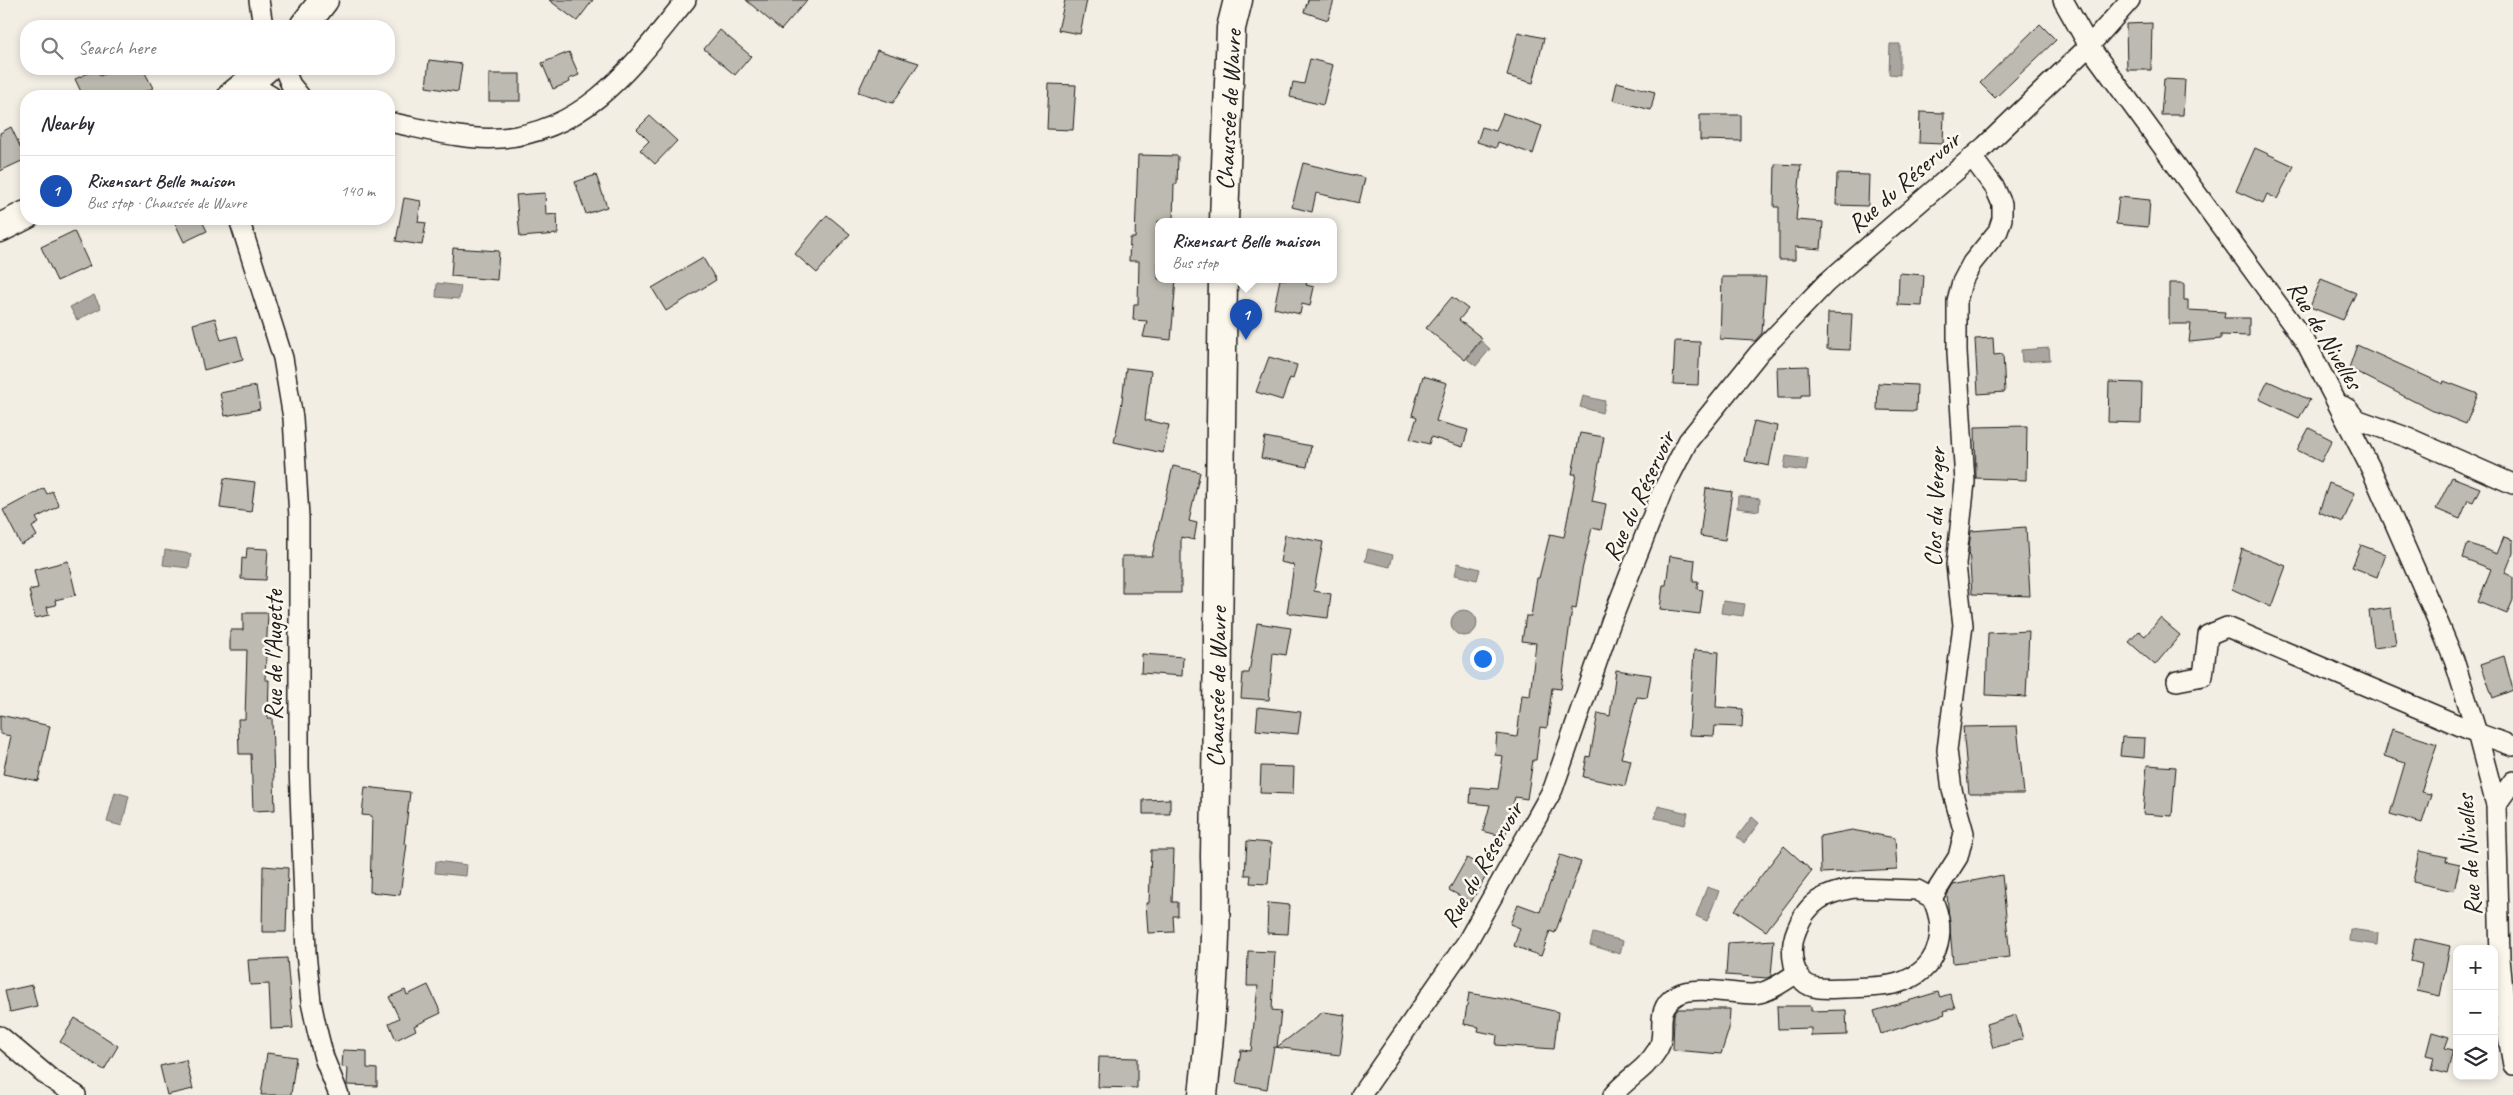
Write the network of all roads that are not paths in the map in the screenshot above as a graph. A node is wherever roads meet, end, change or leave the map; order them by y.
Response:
1 (259, 0) edge
2 (324, 0) edge
3 (686, 0) edge
4 (1238, 0) edge
5 (2063, 0) edge
6 (2130, 0) edge
7 (262, 20) edge
8 (309, 20) edge
9 (2090, 46) junction
10 (287, 75) edge
11 (295, 90) edge
12 (395, 123) edge
13 (1972, 158) junction
14 (20, 218) edge
15 (1224, 218) edge
16 (241, 225) edge
17 (0, 228) edge
18 (1223, 283) edge
19 (2338, 404) junction
20 (2513, 484) edge
21 (2177, 681) dead end
22 (2477, 733) junction
23 (2513, 746) edge
24 (2513, 782) edge
25 (2496, 805) junction
26 (1932, 898) junction
27 (1797, 973) junction
28 (0, 1036) edge
29 (2513, 1065) edge
30 (1367, 1091) edge
31 (76, 1095) edge
32 (338, 1095) edge
33 (1203, 1095) edge
34 (1613, 1095) edge

1 - 7 street
2 - 8 street
3 - 12 street
4 - 15 street, Chaussée de Wavre
5 - 9 street, Rue de Nivelles
6 - 9 street, Rue du Réservoir
9 - 13 street, Rue du Réservoir
9 - 19 street, Rue de Nivelles
10 - 11 street
13 - 26 street, Clos du Verger
13 - 30 street, Rue du Réservoir
14 - 17 street
16 - 32 street, Rue de l'Augette
18 - 33 street, Chaussée de Wavre
19 - 20 street
19 - 22 street, Rue de Nivelles
21 - 22 street
22 - 23 street
22 - 25 street, Rue de Nivelles
24 - 25 street
25 - 29 street, Rue de Nivelles
26 - 27 street
26 - 27 street
27 - 34 street
28 - 31 street

